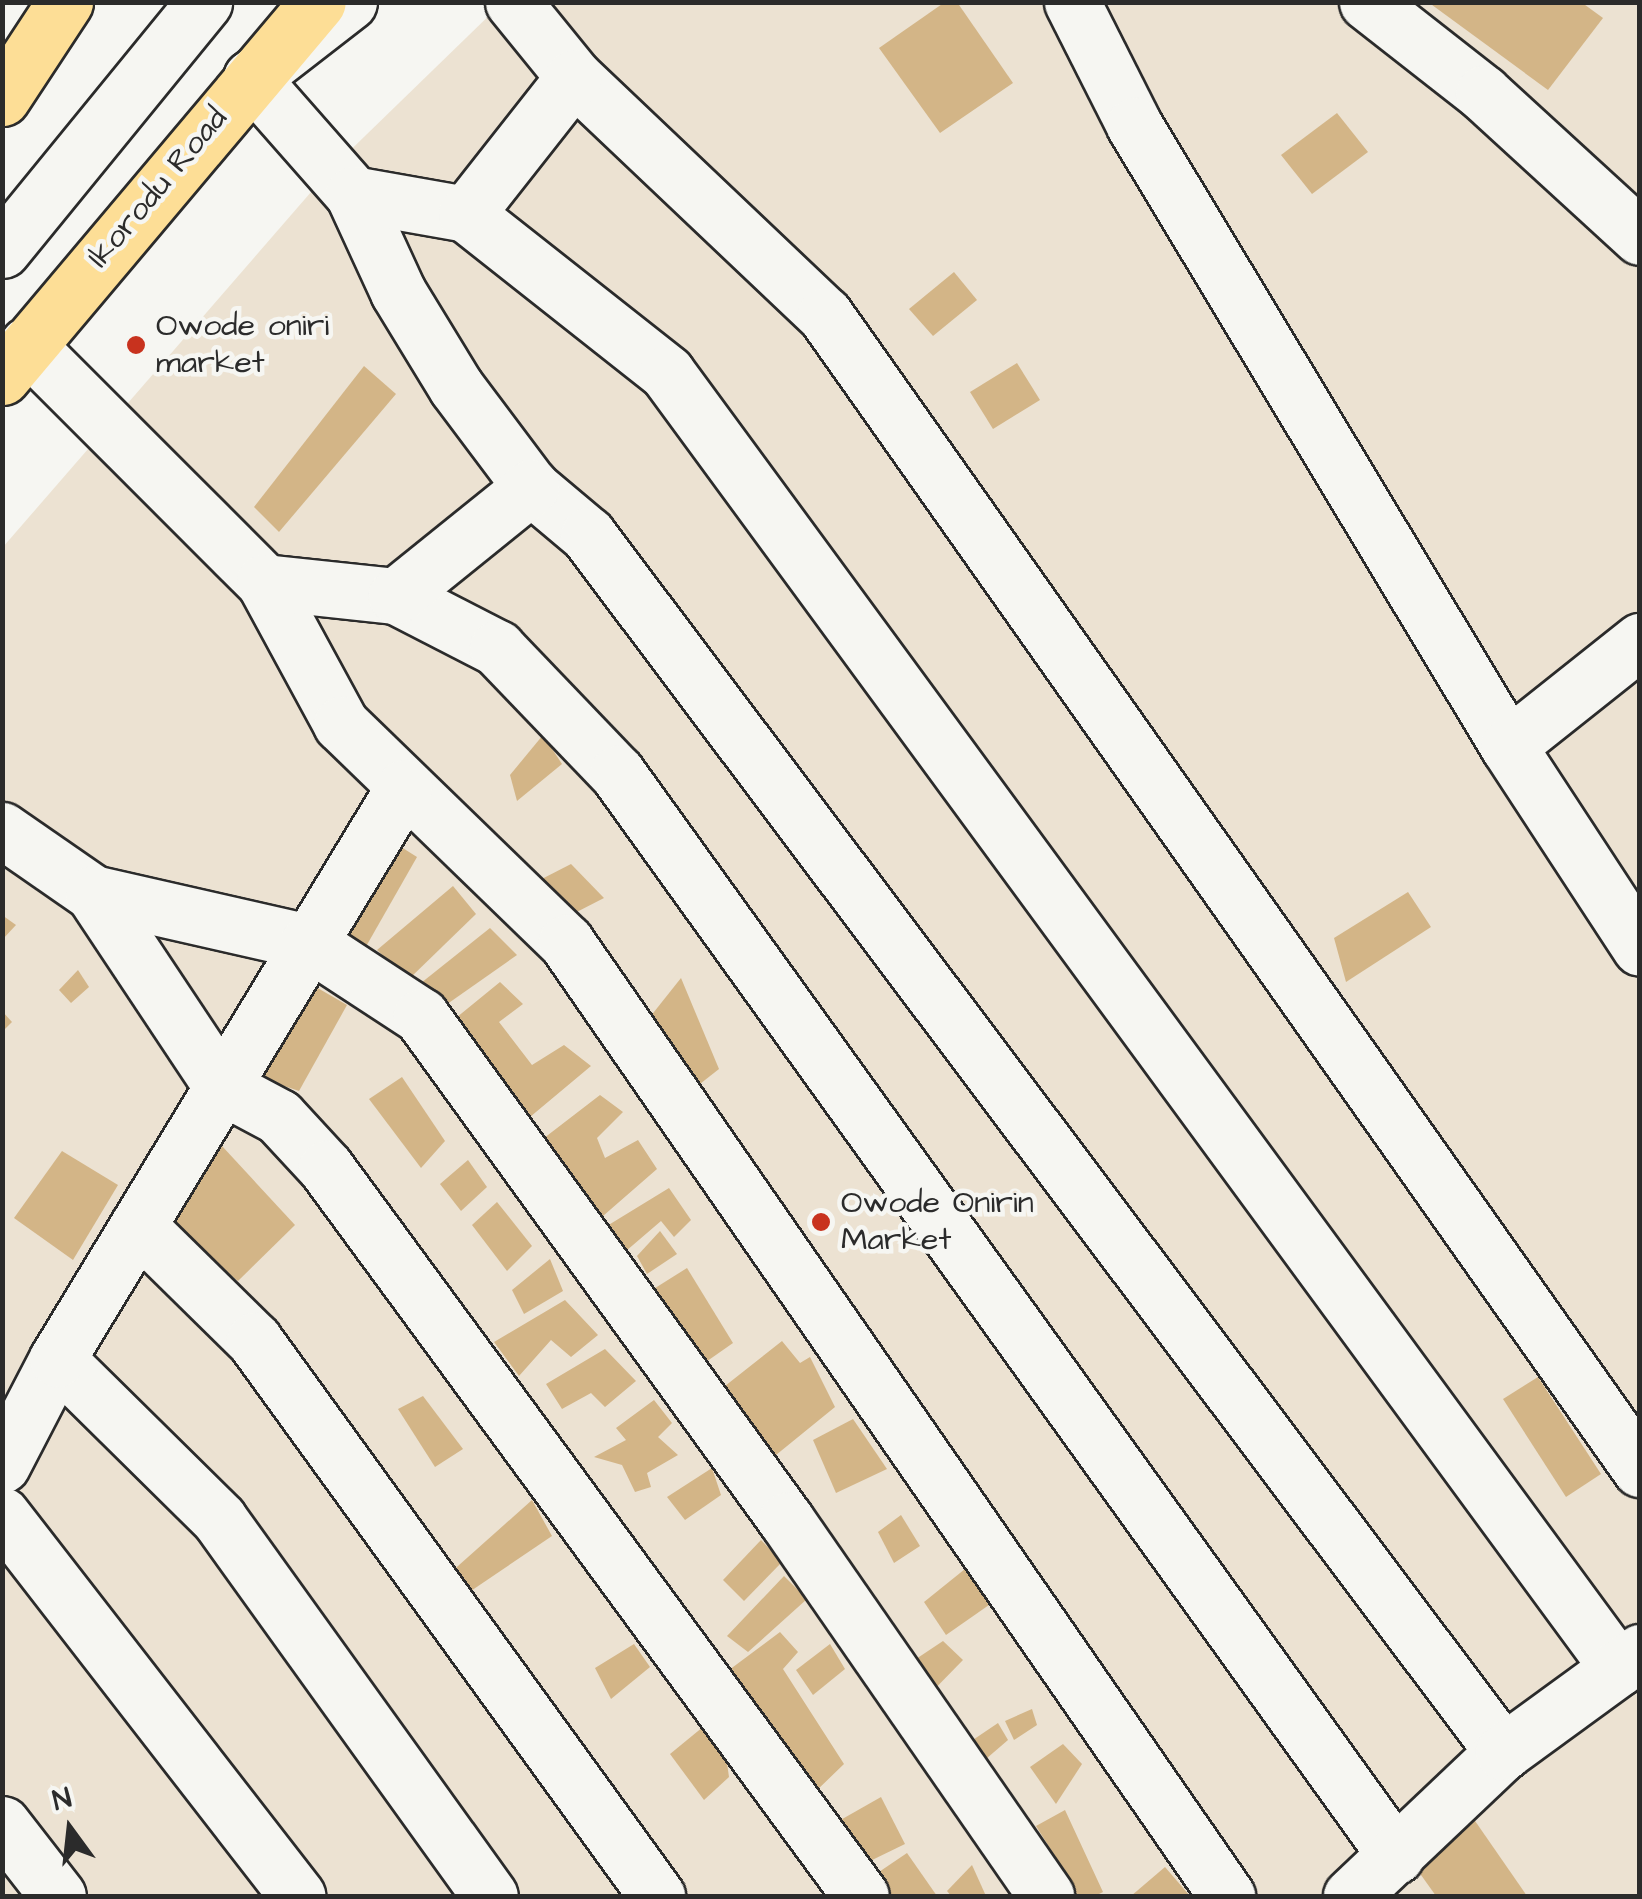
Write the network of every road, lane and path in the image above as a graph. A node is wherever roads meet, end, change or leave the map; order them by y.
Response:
1 (65, 2) edge
2 (204, 2) edge
3 (318, 2) edge
4 (349, 2) edge
5 (513, 2) edge
6 (1072, 2) edge
7 (1367, 2) edge
8 (574, 77) junction
9 (251, 78) junction
10 (2, 98) edge
11 (353, 194) junction
12 (466, 214) junction
13 (1640, 237) edge
14 (2, 250) edge
15 (15, 361) edge
16 (531, 486) junction
17 (264, 582) junction
18 (396, 596) junction
19 (1640, 641) edge
20 (1508, 746) junction
21 (404, 787) junction
22 (2, 830) edge
23 (93, 893) junction
24 (308, 942) junction
25 (1640, 948) edge
26 (221, 1086) junction
27 (138, 1226) junction
28 (57, 1359) junction
29 (4, 1450) edge
30 (1640, 1469) edge
31 (2, 1515) edge
32 (1628, 1660) edge
33 (1503, 1752) junction
34 (2, 1824) edge
35 (1396, 1856) junction
36 (58, 1896) edge
37 (298, 1896) edge
38 (490, 1896) edge
39 (657, 1896) edge
40 (861, 1896) edge
41 (1046, 1896) edge
42 (1227, 1896) edge
43 (1351, 1896) edge

1 - 10 highway
2 - 14 lane
3 - 9 highway, Ikorodu Road
4 - 9 lane
5 - 8 lane
6 - 20 lane
7 - 13 lane
8 - 12 lane
8 - 30 lane
9 - 11 lane
9 - 15 highway, Ikorodu Road
11 - 12 lane
11 - 16 lane
12 - 32 lane
15 - 17 lane
16 - 18 lane
16 - 33 lane
17 - 18 lane
17 - 21 lane
18 - 35 lane
19 - 20 lane
20 - 25 lane
21 - 24 lane
21 - 42 lane
22 - 23 lane
23 - 24 lane
23 - 26 lane
24 - 26 lane
24 - 41 lane
26 - 27 lane
26 - 40 lane
27 - 28 lane
27 - 39 lane
28 - 29 lane
28 - 38 lane
31 - 37 lane
32 - 33 lane
33 - 35 lane
34 - 36 lane
35 - 43 lane

